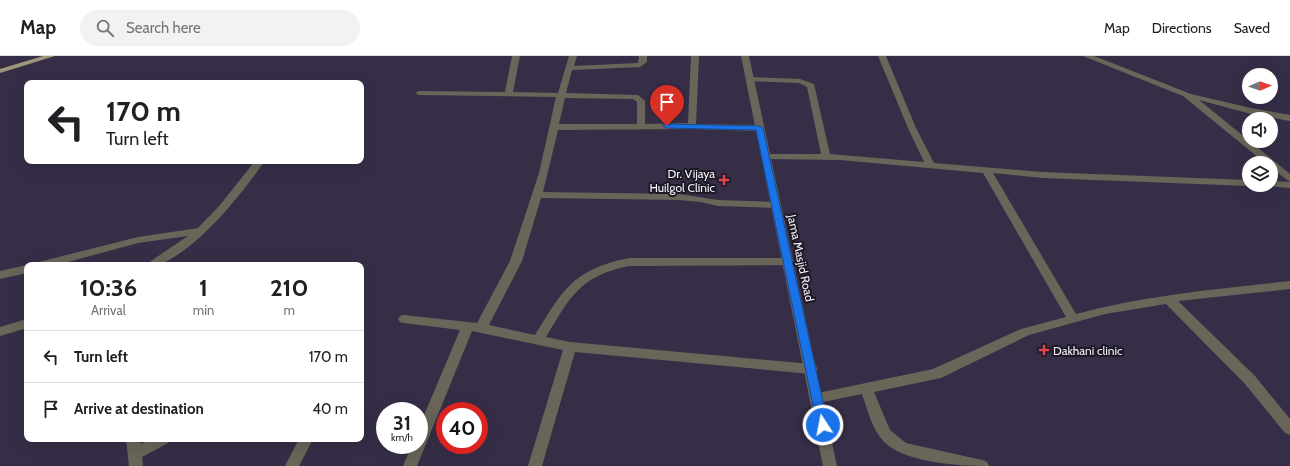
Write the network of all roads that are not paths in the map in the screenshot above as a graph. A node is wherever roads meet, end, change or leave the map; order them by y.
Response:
1 (51, 56) edge
2 (516, 56) edge
3 (573, 56) edge
4 (643, 56) edge
5 (695, 56) edge
6 (745, 56) edge
7 (882, 56) edge
8 (1086, 56) edge
9 (569, 68) junction
10 (0, 70) edge
11 (750, 79) junction
12 (419, 93) dead end
13 (508, 94) junction
14 (1186, 94) junction
15 (561, 95) junction
16 (1290, 118) edge
17 (641, 126) junction
18 (692, 126) junction
19 (554, 127) junction
20 (759, 128) junction
21 (1262, 156) edge
22 (764, 157) junction
23 (826, 157) junction
24 (258, 164) edge
25 (930, 164) junction
26 (986, 169) junction
27 (1278, 169) edge
28 (1290, 179) edge
29 (1242, 183) edge
30 (1278, 184) edge
31 (1290, 185) edge
32 (537, 195) junction
33 (776, 205) junction
34 (203, 230) junction
35 (54, 262) edge
36 (156, 262) edge
37 (788, 262) junction
38 (24, 270) edge
39 (0, 276) edge
40 (1290, 285) edge
41 (1168, 299) junction
42 (404, 319) dead end
43 (1073, 319) junction
44 (24, 324) edge
45 (468, 326) junction
46 (481, 328) junction
47 (0, 332) edge
48 (539, 339) junction
49 (570, 347) junction
50 (811, 369) junction
51 (867, 390) junction
52 (818, 398) junction
53 (428, 422) edge
54 (1290, 429) edge
55 (133, 442) edge
56 (160, 442) edge
57 (304, 442) edge
58 (415, 454) edge
59 (135, 460) edge
60 (292, 466) edge
61 (410, 466) edge
62 (535, 466) edge
63 (830, 466) edge
64 (982, 466) edge

1 - 10 main road
2 - 13 street
3 - 9 street
4 - 9 street
5 - 18 street
6 - 11 street, Jama Masjid Road
7 - 25 street
8 - 14 street
9 - 15 street
11 - 20 street, Jama Masjid Road
11 - 23 street
12 - 13 street
13 - 15 street
14 - 16 street
14 - 21 street
15 - 17 street
15 - 19 street
17 - 18 street
17 - 19 street
18 - 20 street
19 - 32 street
20 - 22 street, Jama Masjid Road
22 - 23 street
22 - 33 street, Jama Masjid Road
23 - 25 street
24 - 34 street
25 - 26 street
26 - 29 street
26 - 43 street
27 - 28 street
30 - 31 street
32 - 33 street
32 - 46 street
33 - 37 street, Jama Masjid Road
34 - 35 street
34 - 36 street
37 - 48 street
37 - 50 street, Jama Masjid Road
38 - 39 street
40 - 41 street
41 - 43 street
41 - 54 street
42 - 45 street
43 - 51 street
44 - 47 street
45 - 46 street
45 - 53 street
46 - 48 street
48 - 49 street
49 - 50 street
49 - 62 street
50 - 52 street, Jama Masjid Road
51 - 52 street
51 - 64 street
52 - 63 street, Jama Masjid Road
55 - 59 street
56 - 59 street
57 - 60 street
58 - 61 street

